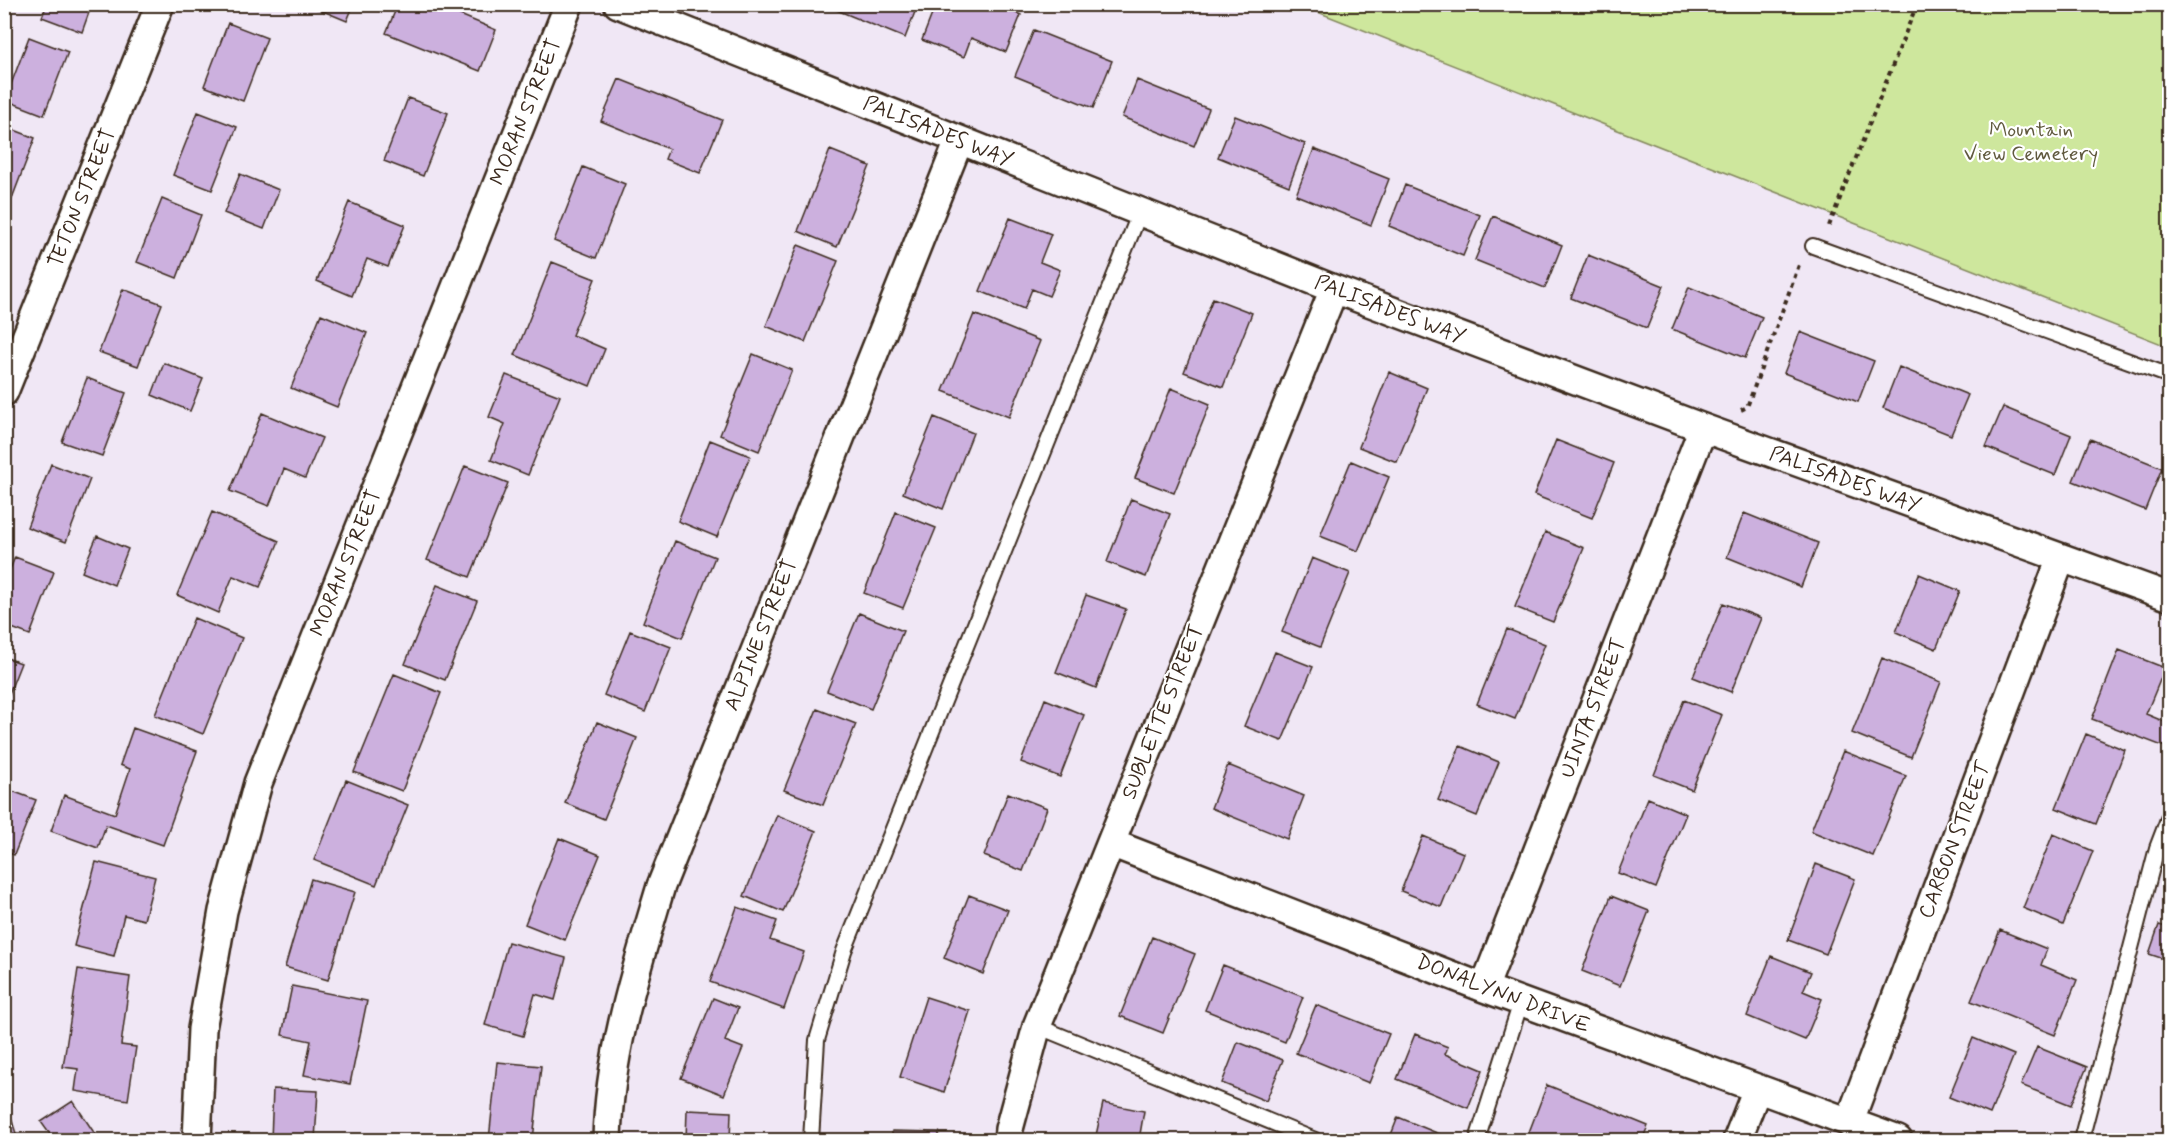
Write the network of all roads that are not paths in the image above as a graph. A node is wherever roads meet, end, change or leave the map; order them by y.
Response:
1 (160, 4) edge
2 (569, 4) edge
3 (618, 4) edge
4 (959, 141) junction
5 (1140, 212) junction
6 (1813, 246) dead end
7 (1334, 289) junction
8 (2169, 376) edge
9 (4, 392) edge
10 (1703, 428) junction
11 (2061, 558) junction
12 (2169, 597) edge
13 (2169, 814) edge
14 (1111, 843) junction
15 (1484, 988) junction
16 (1521, 1002) junction
17 (1037, 1026) junction
18 (1757, 1089) junction
19 (1849, 1123) junction
20 (197, 1140) edge
21 (607, 1140) edge
22 (811, 1140) edge
23 (1008, 1140) edge
24 (1315, 1140) edge
25 (1478, 1140) edge
26 (1737, 1140) edge
27 (1898, 1140) edge
28 (2081, 1140) edge

1 - 9 street, TETON STREET
2 - 20 street, MORAN STREET
3 - 4 street, PALISADES WAY
4 - 5 street, PALISADES WAY
4 - 21 street, ALPINE STREET
5 - 7 street, PALISADES WAY
5 - 22 lane
6 - 8 lane
7 - 10 street, PALISADES WAY
7 - 14 street, SUBLETTE STREET
10 - 11 street, PALISADES WAY
10 - 15 street, UINTA STREET
11 - 12 street, PALISADES WAY
11 - 19 street, CARBON STREET
13 - 28 lane
14 - 15 street, DONALYNN DRIVE
14 - 17 street, SUBLETTE STREET
15 - 16 street, DONALYNN DRIVE
16 - 18 street, DONALYNN DRIVE
16 - 25 lane
17 - 23 street, SUBLETTE STREET
17 - 24 lane
18 - 19 street, DONALYNN DRIVE
18 - 26 street
19 - 27 street, DONALYNN DRIVE

